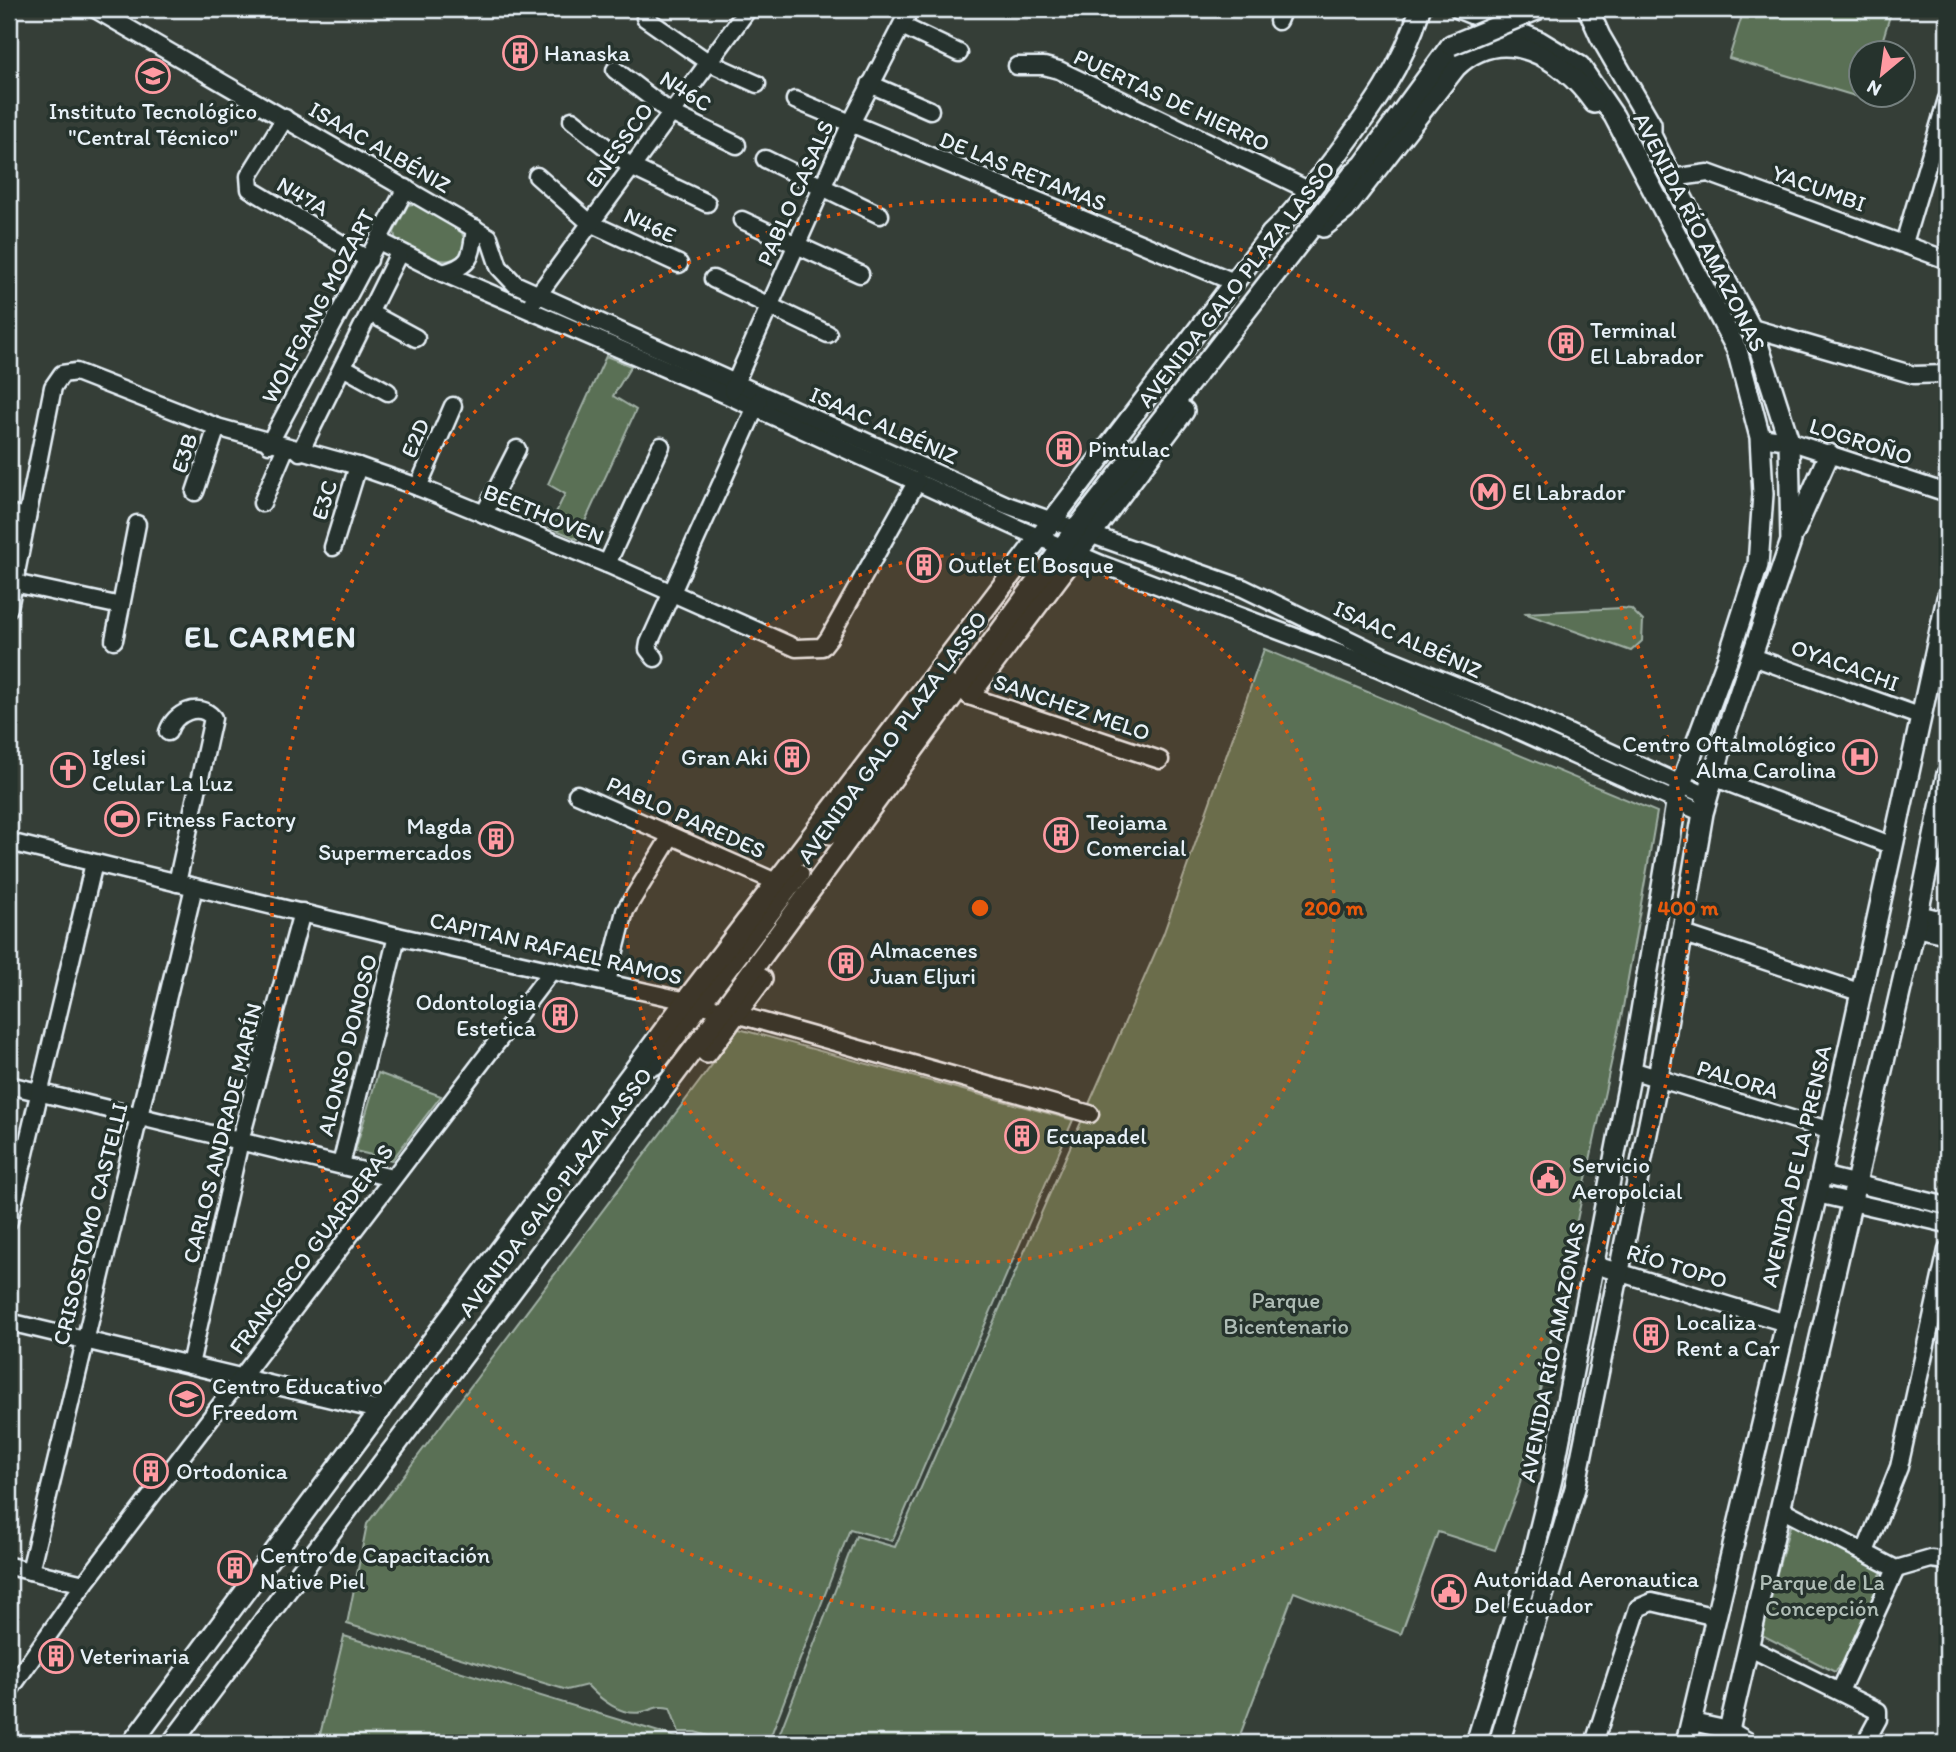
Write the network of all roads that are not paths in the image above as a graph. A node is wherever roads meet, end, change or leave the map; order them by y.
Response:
1 (95, 9) edge
2 (907, 9) edge
3 (1408, 9) edge
4 (1420, 9) edge
5 (1461, 9) edge
6 (1486, 9) edge
7 (1514, 9) edge
8 (1539, 9) edge
9 (1588, 9) edge
10 (744, 10) edge
11 (645, 18) dead end
12 (902, 26) junction
13 (1451, 45) junction
14 (1553, 47) junction
15 (959, 53) dead end
16 (708, 62) junction
17 (1017, 65) dead end
18 (615, 70) dead end
19 (757, 84) dead end
20 (870, 84) junction
21 (1947, 99) edge
22 (794, 100) dead end
23 (930, 110) dead end
24 (671, 113) junction
25 (285, 118) junction
26 (572, 120) dead end
27 (850, 125) junction
28 (737, 145) dead end
29 (765, 159) dead end
30 (1363, 165) junction
31 (631, 167) junction
32 (537, 176) dead end
33 (1672, 178) junction
34 (823, 187) junction
35 (406, 188) junction
36 (1304, 188) junction
37 (1653, 191) junction
38 (707, 204) dead end
39 (1296, 211) junction
40 (880, 215) dead end
41 (742, 220) dead end
42 (590, 223) junction
43 (475, 228) junction
44 (1323, 228) junction
45 (1271, 234) junction
46 (379, 241) junction
47 (1903, 243) junction
48 (797, 244) junction
49 (399, 253) junction
50 (369, 260) junction
51 (1947, 261) edge
52 (679, 264) dead end
53 (443, 273) junction
54 (860, 274) dead end
55 (713, 279) dead end
56 (1234, 282) junction
57 (538, 295) junction
58 (770, 304) junction
59 (527, 309) junction
60 (370, 313) junction
61 (1752, 328) junction
62 (828, 334) dead end
63 (416, 338) dead end
64 (343, 367) junction
65 (1947, 374) edge
66 (732, 389) junction
67 (388, 392) dead end
68 (758, 401) junction
69 (453, 406) dead end
70 (217, 428) junction
71 (1760, 437) junction
72 (1789, 441) junction
73 (661, 446) dead end
74 (285, 448) junction
75 (517, 449) dead end
76 (1829, 454) junction
77 (358, 466) junction
78 (917, 481) junction
79 (418, 487) junction
80 (195, 492) dead end
81 (1947, 493) edge
82 (262, 503) dead end
83 (9, 513) edge
84 (484, 514) junction
85 (27, 517) junction
86 (137, 524) dead end
87 (1063, 537) junction
88 (1791, 541) junction
89 (333, 547) dead end
90 (607, 564) junction
91 (673, 593) junction
92 (11, 597) edge
93 (1947, 598) edge
94 (121, 606) junction
95 (114, 640) dead end
96 (1753, 657) junction
97 (655, 658) dead end
98 (1380, 662) junction
99 (969, 696) junction
100 (1922, 717) junction
101 (168, 732) dead end
102 (1160, 760) dead end
103 (1947, 774) edge
104 (1713, 776) junction
105 (1681, 784) junction
106 (577, 794) dead end
107 (1705, 805) junction
108 (671, 836) junction
109 (9, 842) edge
110 (1893, 846) junction
111 (94, 863) junction
112 (776, 882) junction
113 (177, 883) junction
114 (194, 887) junction
115 (302, 912) junction
116 (1917, 921) junction
117 (1947, 921) edge
118 (1681, 933) junction
119 (1947, 935) edge
120 (397, 936) junction
121 (552, 970) junction
122 (607, 982) junction
123 (1859, 992) junction
124 (693, 1002) junction
125 (730, 1012) junction
126 (1632, 1070) junction
127 (1658, 1078) junction
128 (9, 1085) edge
129 (38, 1092) junction
130 (1090, 1114) dead end
131 (139, 1116) junction
132 (1831, 1131) junction
133 (240, 1141) junction
134 (341, 1165) junction
135 (392, 1178) junction
136 (1819, 1185) junction
137 (1852, 1193) junction
138 (1947, 1206) edge
139 (9, 1222) edge
140 (1947, 1224) edge
141 (1947, 1250) edge
142 (1595, 1265) junction
143 (1618, 1272) junction
144 (9, 1322) edge
145 (1786, 1323) junction
146 (84, 1340) junction
147 (190, 1365) junction
148 (244, 1377) junction
149 (382, 1411) junction
150 (1781, 1509) junction
151 (1865, 1552) junction
152 (1947, 1561) edge
153 (9, 1566) edge
154 (1540, 1566) junction
155 (1896, 1569) junction
156 (30, 1571) junction
157 (84, 1584) junction
158 (1716, 1617) junction
159 (1748, 1647) junction
160 (9, 1691) edge
161 (1840, 1691) junction
162 (1692, 1722) junction
163 (1728, 1737) edge
164 (132, 1743) edge
165 (148, 1743) edge
166 (172, 1743) edge
167 (188, 1743) edge
168 (1476, 1743) edge
169 (1499, 1743) edge
170 (1594, 1743) edge
171 (1686, 1743) edge
172 (1751, 1743) edge
173 (1865, 1743) edge

1 - 25 street, ISAAC ALBÉNIZ
2 - 12 street, PABLO CASALS
3 - 36 main road
4 - 39 main road
5 - 14 main road, AVENIDA RÍO AMAZONAS
6 - 14 main road
7 - 13 main road, bridge
8 - 13 main road, bridge
9 - 33 main road, AVENIDA RÍO AMAZONAS
10 - 16 street, ENESSCO
11 - 16 street
12 - 15 street
12 - 20 street, PABLO CASALS
13 - 30 main road
14 - 37 main road, AVENIDA RÍO AMAZONAS
16 - 19 street
16 - 24 street, ENESSCO
17 - 36 street, PUERTAS DE HIERRO
18 - 24 street, N46C
20 - 23 street
20 - 27 street, PABLO CASALS
21 - 47 street
22 - 27 street, DE LAS RETAMAS
24 - 28 street, N46C
24 - 31 street, ENESSCO
25 - 35 street, ISAAC ALBÉNIZ
25 - 50 street, N47A
26 - 31 street
27 - 34 street, PABLO CASALS
27 - 56 street, DE LAS RETAMAS
29 - 34 street
30 - 44 main road, AVENIDA GALO PLAZA LASSO
30 - 87 main road, AVENIDA GALO PLAZA LASSO
31 - 38 street
31 - 42 street, ENESSCO
32 - 42 street, N46E
33 - 47 street, YACUMBI
33 - 61 main road, AVENIDA RÍO AMAZONAS
34 - 40 street
34 - 48 street, PABLO CASALS
35 - 43 street, ISAAC ALBÉNIZ
35 - 46 street, WOLFGANG MOZART
36 - 45 main road
37 - 44 main road
37 - 71 main road, AVENIDA RÍO AMAZONAS
39 - 45 main road, AVENIDA GALO PLAZA LASSO
39 - 87 main road, AVENIDA GALO PLAZA LASSO
41 - 48 street
42 - 52 street, N46E
42 - 57 street, ENESSCO
43 - 53 street
43 - 57 street, ISAAC ALBÉNIZ
44 - 87 main road, AVENIDA GALO PLAZA LASSO
45 - 56 main road, AVENIDA GALO PLAZA LASSO
46 - 49 street, ISAAC ALBÉNIZ
46 - 50 street, WOLFGANG MOZART
47 - 51 street, YACUMBI
48 - 54 street
48 - 58 street, PABLO CASALS
49 - 53 street, ISAAC ALBÉNIZ
49 - 60 street, WOLFGANG MOZART
50 - 74 street, WOLFGANG MOZART
53 - 59 street, ISAAC ALBÉNIZ
55 - 58 street
56 - 87 main road, AVENIDA GALO PLAZA LASSO
57 - 59 street, ENESSCO
57 - 66 street, ISAAC ALBÉNIZ
58 - 62 street
58 - 66 street, PABLO CASALS
59 - 66 street, ISAAC ALBÉNIZ
60 - 63 street
60 - 64 street, WOLFGANG MOZART
61 - 65 street
61 - 72 main road, AVENIDA RÍO AMAZONAS
64 - 67 street
64 - 74 street, WOLFGANG MOZART
66 - 68 street, ISAAC ALBÉNIZ
68 - 78 street, ISAAC ALBÉNIZ
68 - 87 street, ISAAC ALBÉNIZ
68 - 91 street
69 - 79 street, E2D
70 - 74 street, BEETHOVEN
70 - 80 street, E3B
70 - 85 street, BEETHOVEN
71 - 72 street, LOGROÑO
71 - 105 main road, AVENIDA RÍO AMAZONAS
72 - 76 street, LOGROÑO
72 - 88 main road, AVENIDA RÍO AMAZONAS
73 - 90 street
74 - 77 street, BEETHOVEN
74 - 82 street
75 - 84 street
76 - 81 street, LOGROÑO
76 - 88 main road
77 - 79 street, BEETHOVEN
77 - 89 street, E3C
78 - 87 street, ISAAC ALBÉNIZ
78 - 91 street, BEETHOVEN
79 - 84 street, BEETHOVEN
83 - 85 street
84 - 90 street, BEETHOVEN
85 - 92 street
86 - 94 street
87 - 98 street, ISAAC ALBÉNIZ
87 - 98 street, ISAAC ALBÉNIZ
87 - 99 main road, AVENIDA GALO PLAZA LASSO
87 - 112 main road, AVENIDA GALO PLAZA LASSO
87 - 124 main road, AVENIDA GALO PLAZA LASSO
87 - 125 main road, AVENIDA GALO PLAZA LASSO
88 - 96 main road, AVENIDA RÍO AMAZONAS
90 - 91 street, BEETHOVEN
91 - 97 street
92 - 94 street
93 - 100 main road, AVENIDA DE LA PRENSA
94 - 95 street
96 - 100 street, OYACACHI
96 - 104 main road, AVENIDA RÍO AMAZONAS
98 - 105 street, ISAAC ALBÉNIZ
99 - 102 street, SANCHEZ MELO
99 - 125 main road, AVENIDA GALO PLAZA LASSO
100 - 110 main road, AVENIDA DE LA PRENSA
101 - 113 street
103 - 116 main road
104 - 105 street
104 - 107 main road, AVENIDA RÍO AMAZONAS
104 - 110 street
105 - 107 street, ISAAC ALBÉNIZ
105 - 126 main road, AVENIDA RÍO AMAZONAS
106 - 108 street, PABLO PAREDES
107 - 118 main road, AVENIDA RÍO AMAZONAS
108 - 112 street, PABLO PAREDES
108 - 122 street
109 - 111 street, CAPITAN RAFAEL RAMOS
110 - 123 main road, AVENIDA DE LA PRENSA
111 - 113 street, CAPITAN RAFAEL RAMOS
111 - 129 street
112 - 124 main road, AVENIDA GALO PLAZA LASSO
113 - 114 street, CAPITAN RAFAEL RAMOS
114 - 115 street, CAPITAN RAFAEL RAMOS
114 - 131 street, CRISOSTOMO CASTELLI
115 - 120 street, CAPITAN RAFAEL RAMOS
115 - 133 street, CARLOS ANDRADE MARÍN
116 - 117 street
116 - 119 street
116 - 137 main road
118 - 123 street
118 - 127 main road, AVENIDA RÍO AMAZONAS
120 - 121 street, CAPITAN RAFAEL RAMOS
120 - 134 street, ALONSO DONOSO
121 - 122 street, CAPITAN RAFAEL RAMOS
121 - 135 street, FRANCISCO GUARDERAS
122 - 124 street, CAPITAN RAFAEL RAMOS
123 - 132 main road, AVENIDA DE LA PRENSA
124 - 125 street, CAPITAN RAFAEL RAMOS
124 - 149 main road, AVENIDA GALO PLAZA LASSO
124 - 165 main road, AVENIDA GALO PLAZA LASSO
125 - 130 street, CAPITAN RAFAEL RAMOS
125 - 166 main road, AVENIDA GALO PLAZA LASSO
125 - 167 main road, AVENIDA GALO PLAZA LASSO
126 - 127 street, PALORA
126 - 142 main road, AVENIDA RÍO AMAZONAS
127 - 132 street, PALORA
127 - 143 main road, AVENIDA RÍO AMAZONAS
128 - 129 street
129 - 131 street
129 - 139 street
131 - 133 street
131 - 146 street, CRISOSTOMO CASTELLI
132 - 136 main road, AVENIDA DE LA PRENSA
133 - 134 street
133 - 147 street, CARLOS ANDRADE MARÍN
134 - 135 street
135 - 148 street, FRANCISCO GUARDERAS
136 - 137 street
136 - 145 main road, AVENIDA DE LA PRENSA
137 - 138 street
137 - 140 street
137 - 150 main road
141 - 151 street
142 - 143 street, RÍO TOPO
142 - 154 main road, AVENIDA RÍO AMAZONAS
143 - 145 street, RÍO TOPO
143 - 154 main road, AVENIDA RÍO AMAZONAS
144 - 146 street
145 - 158 main road, AVENIDA DE LA PRENSA
146 - 147 street
146 - 156 street, CRISOSTOMO CASTELLI
147 - 148 street
148 - 149 street
148 - 157 street, FRANCISCO GUARDERAS
149 - 164 main road, AVENIDA GALO PLAZA LASSO
150 - 151 street
150 - 159 main road
151 - 155 street
152 - 155 street
153 - 156 street
154 - 168 main road, AVENIDA RÍO AMAZONAS
154 - 169 main road, AVENIDA RÍO AMAZONAS
155 - 161 street
156 - 157 street
157 - 160 street, FRANCISCO GUARDERAS
158 - 162 main road, AVENIDA DE LA PRENSA
158 - 170 street
159 - 161 street
159 - 163 main road
161 - 173 street
162 - 163 street
162 - 171 main road, AVENIDA DE LA PRENSA
163 - 172 street

